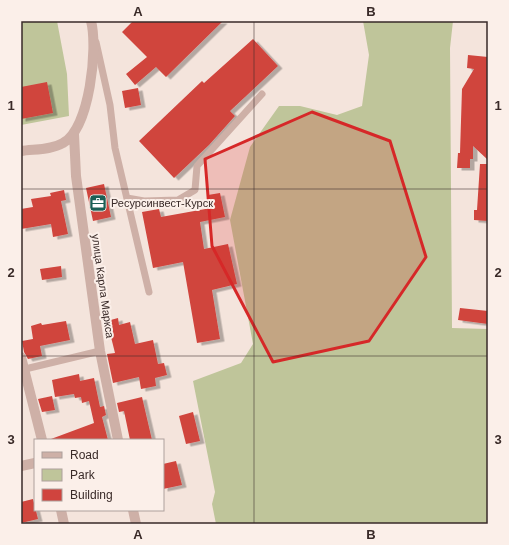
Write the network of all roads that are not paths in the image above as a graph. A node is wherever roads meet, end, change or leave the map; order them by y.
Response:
1 (91, 21) edge
2 (94, 32) junction
3 (262, 94) dead end
4 (74, 134) junction
5 (21, 151) edge
6 (127, 198) junction
7 (149, 292) dead end
8 (100, 351) junction
9 (21, 356) edge
10 (23, 369) edge
11 (42, 439) edge
12 (118, 439) edge
13 (34, 463) edge
14 (21, 466) edge
15 (61, 511) edge
16 (133, 511) edge
17 (64, 524) edge
18 (136, 524) edge

1 - 2 street, улица Карла Маркса
2 - 4 street, улица Карла Маркса
2 - 6 lane
3 - 6 lane
4 - 5 street
4 - 8 street, улица Карла Маркса
6 - 7 lane
8 - 10 lane
8 - 12 street, улица Карла Маркса
9 - 10 street
10 - 11 street
13 - 14 street
15 - 17 street
16 - 18 street

